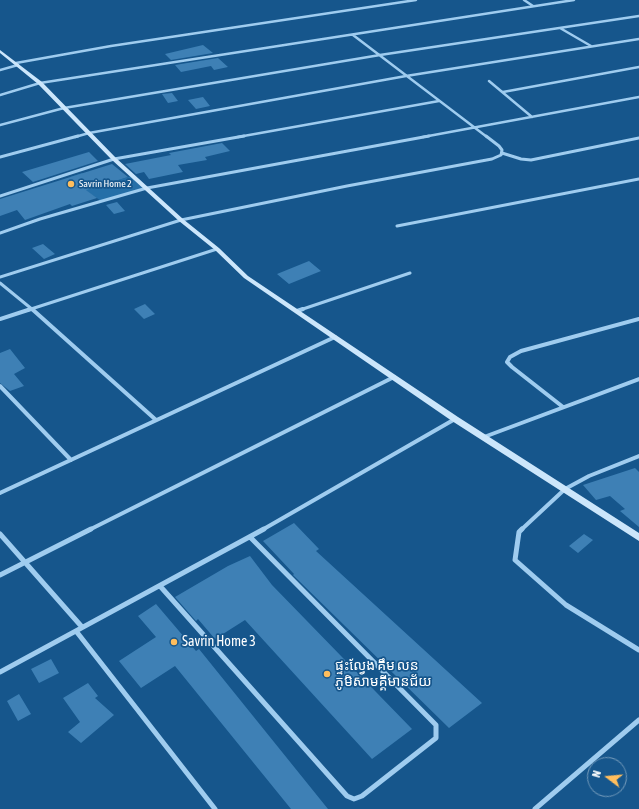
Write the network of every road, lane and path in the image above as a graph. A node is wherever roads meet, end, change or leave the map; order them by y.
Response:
1 (416, 0) edge
2 (524, 0) edge
3 (574, 0) edge
4 (533, 6) junction
5 (639, 16) edge
6 (560, 28) junction
7 (353, 35) junction
8 (639, 39) edge
9 (591, 47) junction
10 (0, 51) edge
11 (380, 55) junction
12 (17, 64) junction
13 (639, 67) edge
14 (0, 70) edge
15 (406, 76) junction
16 (489, 80) dead end
17 (40, 83) junction
18 (502, 92) junction
19 (0, 95) edge
20 (639, 97) edge
21 (439, 101) junction
22 (64, 108) junction
23 (532, 117) junction
24 (0, 125) edge
25 (474, 127) junction
26 (89, 133) junction
27 (639, 138) edge
28 (502, 153) junction
29 (0, 157) edge
30 (114, 159) junction
31 (639, 179) edge
32 (147, 188) junction
33 (0, 196) edge
34 (181, 220) junction
35 (397, 226) dead end
36 (0, 233) edge
37 (218, 249) junction
38 (410, 273) dead end
39 (0, 277) edge
40 (0, 283) edge
41 (32, 309) junction
42 (297, 311) junction
43 (0, 319) edge
44 (639, 319) edge
45 (335, 337) junction
46 (394, 377) junction
47 (639, 379) edge
48 (0, 386) edge
49 (563, 407) junction
50 (455, 418) junction
51 (156, 420) junction
52 (484, 437) junction
53 (639, 456) edge
54 (71, 460) junction
55 (565, 489) junction
56 (0, 493) edge
57 (0, 534) edge
58 (250, 537) junction
59 (639, 538) edge
60 (24, 563) junction
61 (0, 575) edge
62 (160, 586) junction
63 (82, 627) junction
64 (76, 631) junction
65 (639, 650) edge
66 (0, 672) edge
67 (639, 720) edge
68 (214, 809) edge
69 (535, 809) edge

1 - 12 street
2 - 4 street
3 - 4 street
4 - 7 street
5 - 6 street
6 - 9 street
6 - 11 street
7 - 11 street
7 - 17 street
8 - 9 street
9 - 15 street
10 - 12 street
11 - 15 street
11 - 22 street
12 - 14 street
12 - 17 street
13 - 18 street
15 - 21 street
15 - 26 street
16 - 18 street
17 - 19 street
17 - 22 street
18 - 23 street
20 - 23 street
21 - 25 street
21 - 30 street
22 - 24 street
22 - 26 street
23 - 25 street
25 - 28 street
25 - 32 street
26 - 29 street
26 - 30 street
27 - 28 street
28 - 34 street
30 - 32 street
30 - 33 street
31 - 35 street
32 - 34 street
32 - 36 street
34 - 37 street
34 - 39 street
37 - 41 street
37 - 42 street
38 - 42 street
40 - 41 street
41 - 43 street
41 - 51 street
42 - 45 street
44 - 49 street
45 - 46 street
45 - 51 street
46 - 50 street
46 - 60 street
47 - 49 street
48 - 54 street
49 - 52 street
50 - 52 street
50 - 58 street
51 - 54 street
52 - 55 street
53 - 55 street
54 - 56 street
55 - 59 street
55 - 65 street
57 - 60 street
58 - 62 street
58 - 62 street
60 - 61 street
60 - 63 street
62 - 63 street
63 - 64 street
64 - 66 street
64 - 68 street
67 - 69 street

